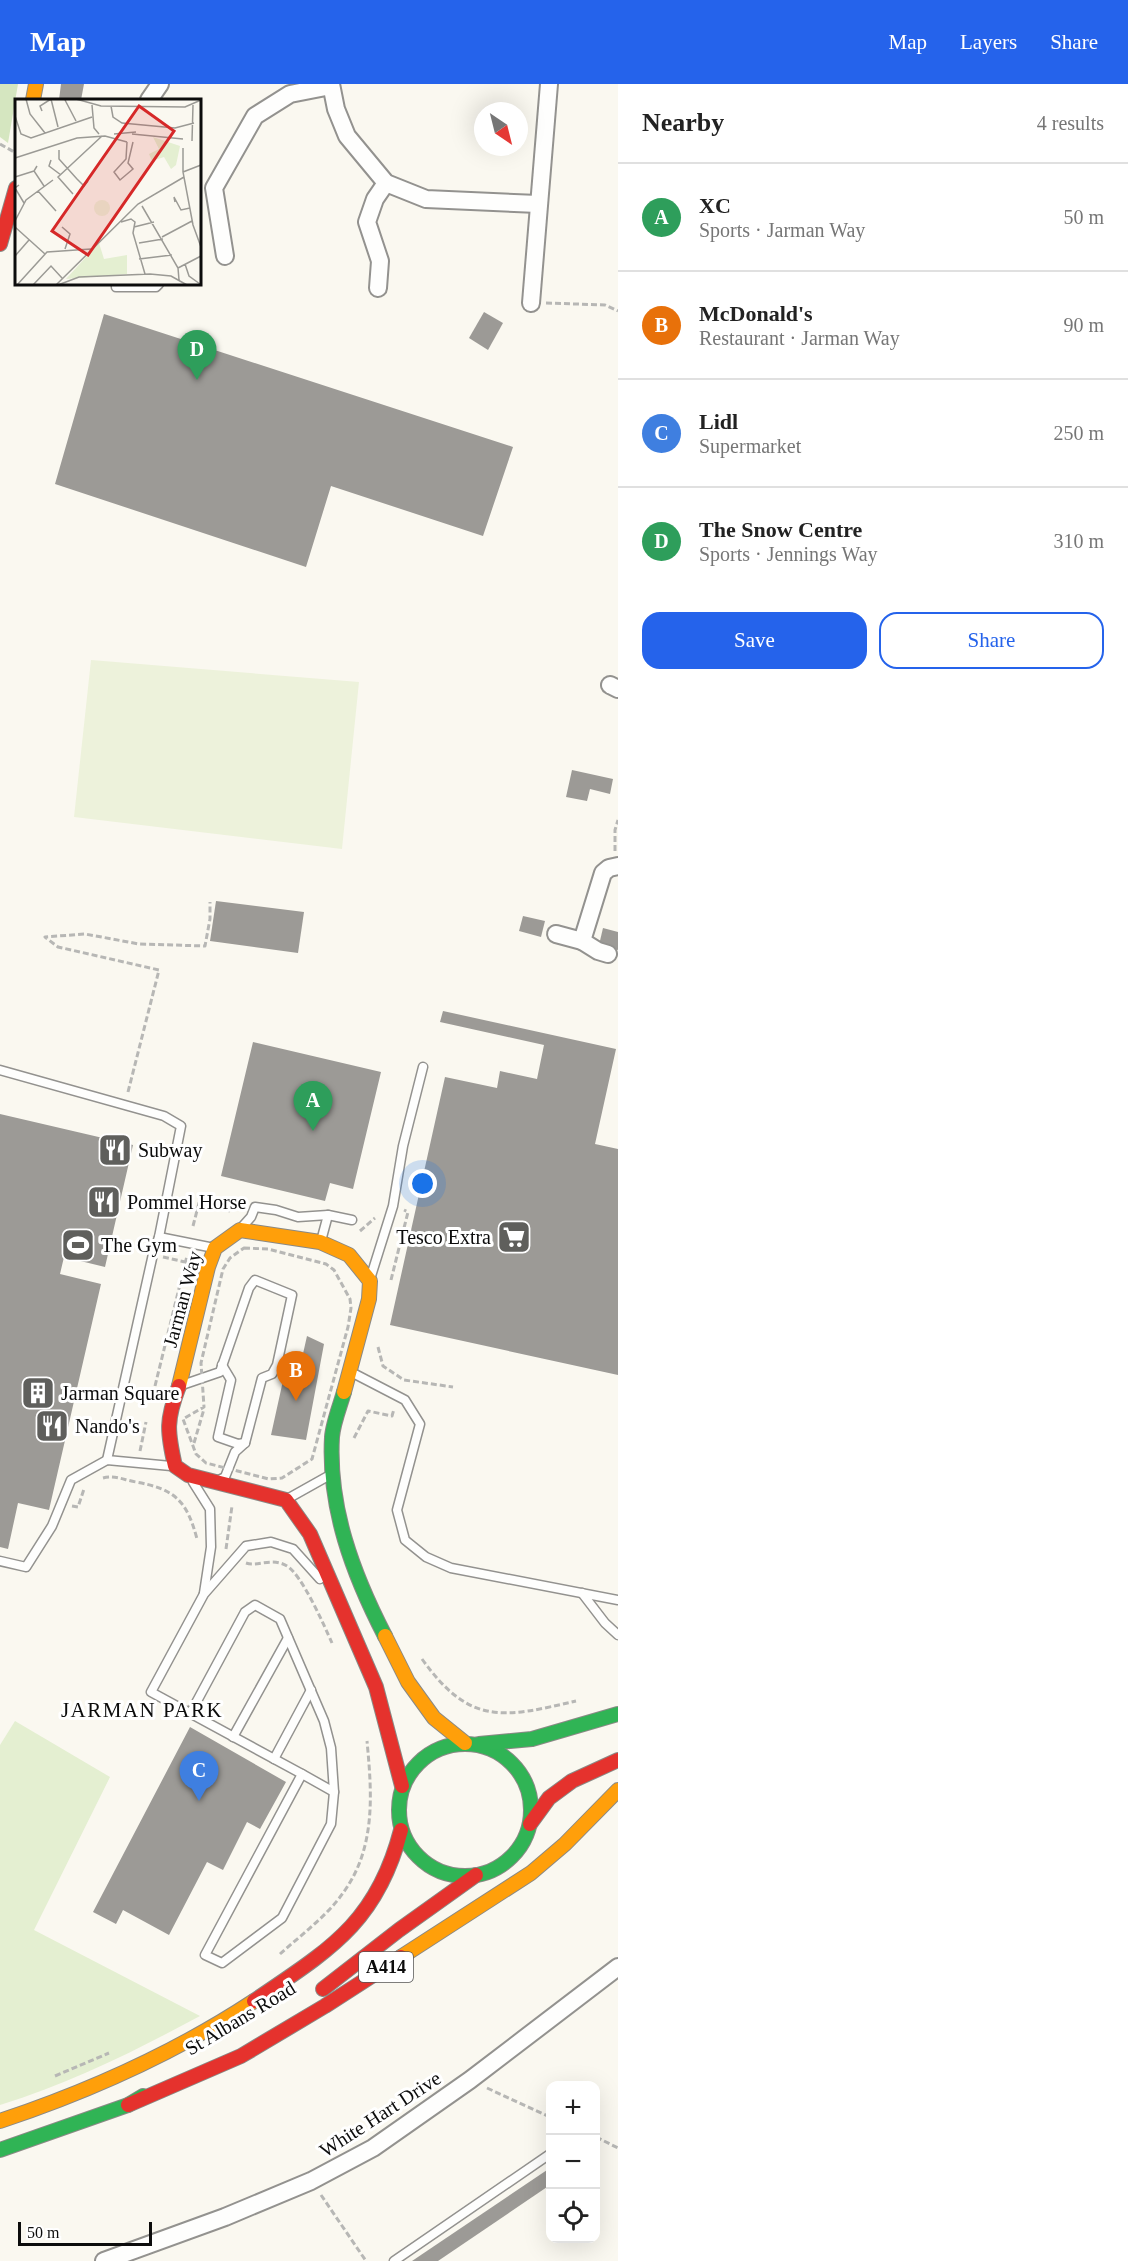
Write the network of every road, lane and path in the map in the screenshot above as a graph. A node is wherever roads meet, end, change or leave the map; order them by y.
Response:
1 (36, 84) edge
2 (160, 84) edge
3 (549, 84) edge
4 (331, 85) edge
5 (33, 99) edge
6 (150, 99) edge
7 (0, 144) edge
8 (15, 152) edge
9 (386, 183) junction
10 (15, 192) edge
11 (538, 204) junction
12 (0, 244) edge
13 (225, 256) dead end
14 (116, 285) edge
15 (158, 285) edge
16 (378, 288) dead end
17 (531, 303) joint
18 (618, 311) edge
19 (618, 820) edge
20 (617, 866) edge
21 (210, 902) dead end
22 (556, 934) dead end
23 (582, 941) junction
24 (608, 954) dead end
25 (423, 1067) dead end
26 (0, 1070) edge
27 (124, 1107) junction
28 (164, 1206) junction
29 (197, 1211) dead end
30 (328, 1215) junction
31 (352, 1220) dead end
32 (240, 1230) junction
33 (159, 1237) junction
34 (320, 1242) junction
35 (215, 1248) junction
36 (187, 1253) dead end
37 (153, 1254) junction
38 (185, 1262) junction
39 (370, 1281) junction
40 (353, 1334) junction
41 (222, 1365) junction
42 (351, 1372) junction
43 (404, 1380) junction
44 (179, 1386) junction
45 (453, 1387) dead end
46 (153, 1395) dead end
47 (398, 1397) junction
48 (204, 1407) dead end
49 (147, 1421) dead end
50 (246, 1443) junction
51 (193, 1444) dead end
52 (351, 1444) dead end
53 (107, 1460) junction
54 (136, 1464) junction
55 (175, 1466) junction
56 (242, 1472) dead end
57 (333, 1473) junction
58 (189, 1475) junction
59 (100, 1479) dead end
60 (134, 1482) junction
61 (216, 1482) junction
62 (92, 1484) dead end
63 (237, 1487) junction
64 (286, 1500) junction
65 (61, 1503) junction
66 (211, 1547) junction
67 (226, 1549) junction
68 (237, 1557) junction
69 (0, 1561) edge
70 (582, 1592) junction
71 (204, 1594) junction
72 (335, 1594) junction
73 (618, 1600) edge
74 (618, 1635) edge
75 (288, 1638) junction
76 (333, 1643) dead end
77 (416, 1651) dead end
78 (311, 1690) junction
79 (586, 1699) dead end
80 (190, 1714) junction
81 (618, 1714) edge
82 (233, 1737) junction
83 (367, 1739) dead end
84 (472, 1744) junction
85 (274, 1759) junction
86 (618, 1760) edge
87 (302, 1774) junction
88 (402, 1786) junction
89 (618, 1790) edge
90 (334, 1792) junction
91 (530, 1824) junction
92 (401, 1830) junction
93 (476, 1875) junction
94 (276, 1957) dead end
95 (618, 1968) edge
96 (113, 2052) dead end
97 (50, 2078) dead end
98 (470, 2080) junction
99 (128, 2105) junction
100 (546, 2115) edge
101 (0, 2121) edge
102 (600, 2139) edge
103 (618, 2148) edge
104 (0, 2150) edge
105 (546, 2157) edge
106 (311, 2181) junction
107 (104, 2261) edge
108 (366, 2261) edge
109 (394, 2261) edge

1 - 5 main road
2 - 6 street
3 - 11 street
4 - 9 street
4 - 13 street
7 - 8 path
9 - 11 street
9 - 16 street
10 - 12 main road
11 - 17 street
14 - 15 lane
17 - 18 path
19 - 20 path
20 - 23 street
21 - 27 path
22 - 23 street
23 - 24 street
25 - 39 lane
26 - 27 lane
27 - 28 lane
28 - 29 path
28 - 33 lane
30 - 31 lane
30 - 32 lane
30 - 34 lane
32 - 34 main road
32 - 35 main road, Jarman Way
33 - 35 lane
33 - 37 lane
34 - 39 main road
35 - 44 main road, Jarman Way
36 - 38 path
37 - 38 path
37 - 53 lane
38 - 46 path
39 - 40 main road
40 - 42 main road
40 - 43 path
41 - 44 lane
41 - 50 lane
41 - 50 lane
42 - 47 lane
42 - 57 main road
43 - 45 path
43 - 47 path
44 - 55 main road, Jarman Way
47 - 52 path
47 - 70 lane
48 - 51 path
49 - 54 path
50 - 61 lane
53 - 54 lane
53 - 65 lane
54 - 55 lane
54 - 60 path
55 - 58 main road
56 - 63 path
57 - 64 lane
57 - 84 main road
58 - 61 main road
58 - 66 lane
59 - 60 path
60 - 66 path
61 - 63 main road
62 - 65 path
63 - 64 main road
63 - 67 path
64 - 72 main road
65 - 69 lane
66 - 67 path
66 - 71 lane
67 - 68 path
68 - 71 lane
68 - 72 lane
68 - 76 path
70 - 73 lane
70 - 74 lane
71 - 80 lane
72 - 88 main road
75 - 78 lane
75 - 80 lane
75 - 82 lane
77 - 79 path
78 - 85 lane
78 - 90 lane
80 - 82 lane
81 - 84 main road
82 - 85 lane
83 - 94 path
84 - 88 main road
84 - 91 main road
85 - 87 lane
86 - 91 main road
87 - 90 lane
87 - 90 lane
88 - 92 main road
89 - 99 main road, A414
91 - 93 main road
92 - 93 main road
92 - 101 main road, St Albans Road / A414
93 - 99 main road, St Albans Road / A414
95 - 98 street, White Hart Drive
96 - 97 path
98 - 100 path
98 - 106 street, White Hart Drive
99 - 104 main road, St Albans Road / A414
102 - 103 path
105 - 109 lane
106 - 107 street, White Hart Drive
106 - 108 path

